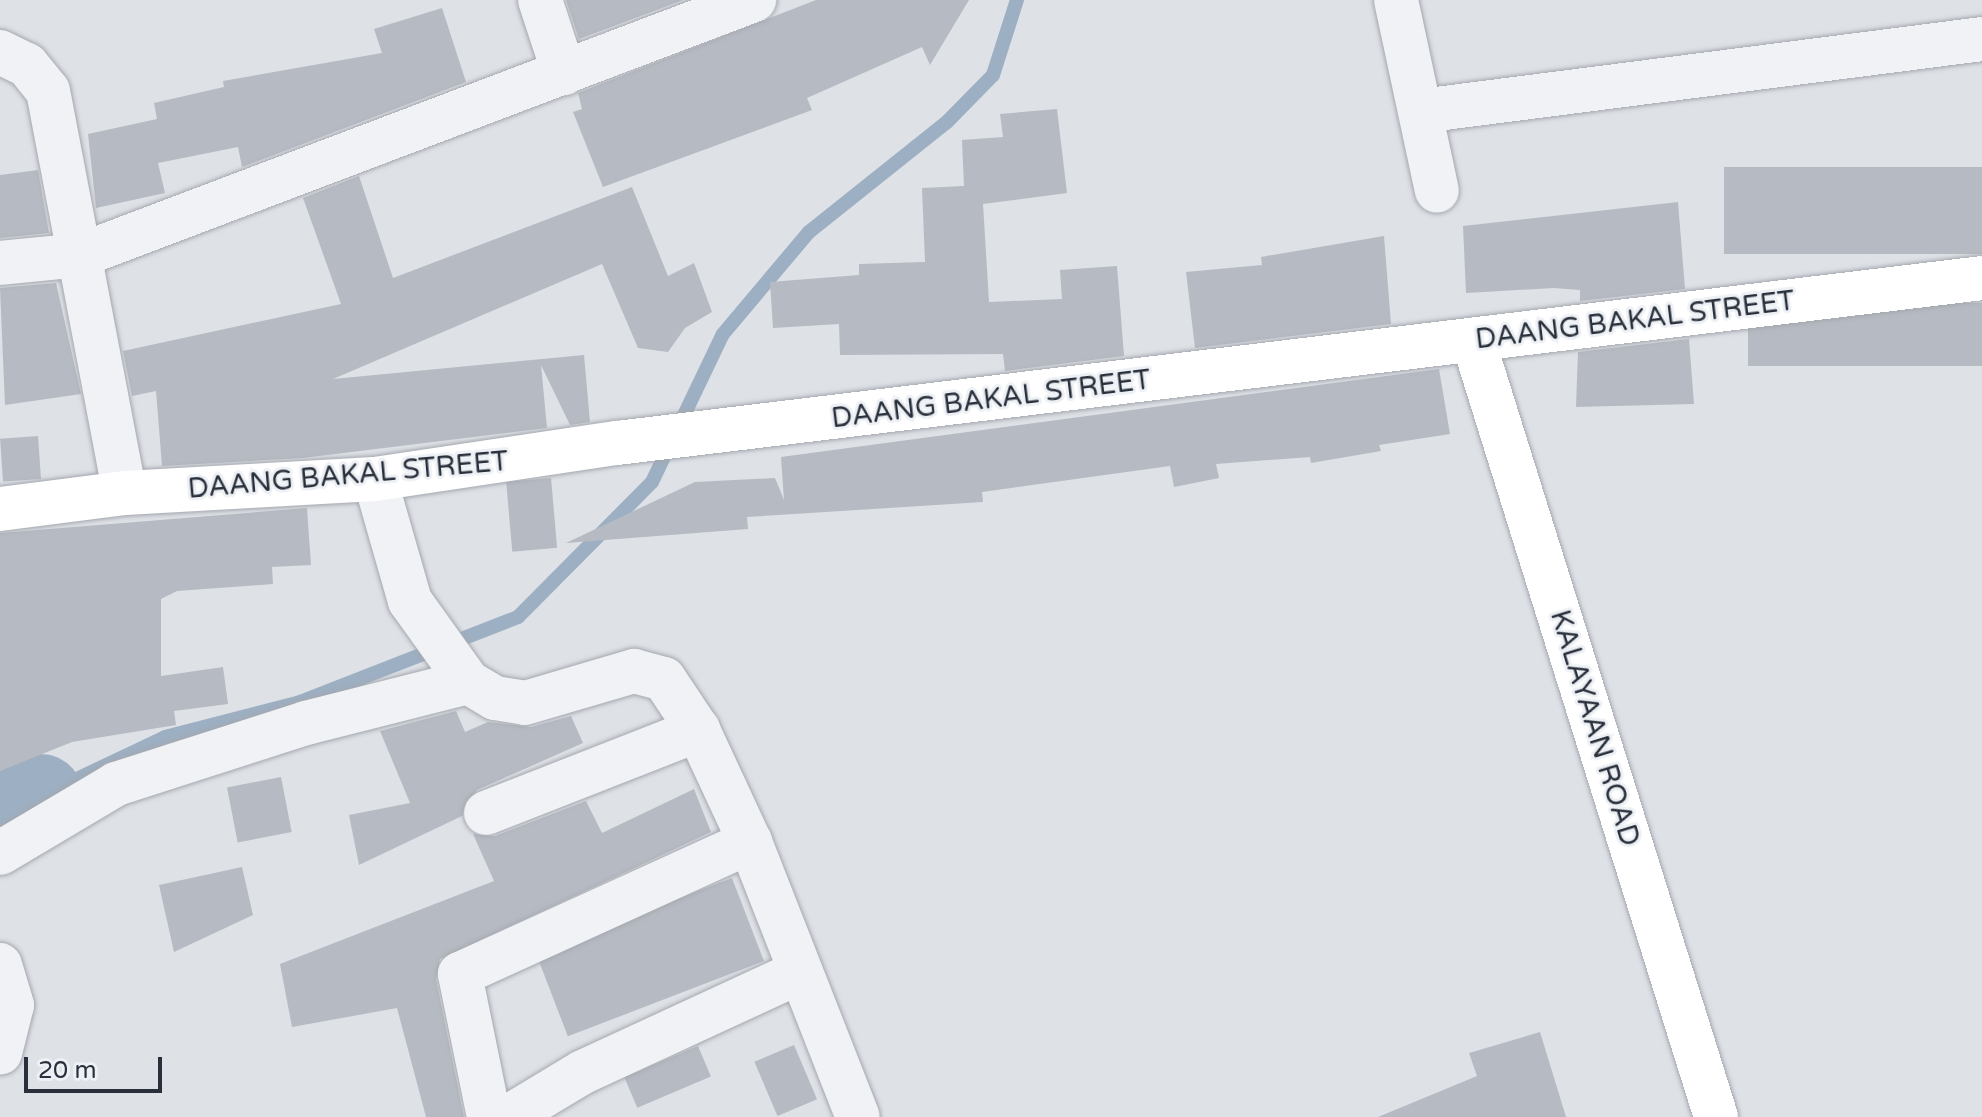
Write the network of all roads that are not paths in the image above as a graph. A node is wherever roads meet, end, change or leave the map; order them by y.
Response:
1 (540, 0) edge
2 (754, 0) edge
3 (1396, 0) edge
4 (1982, 39) edge
5 (0, 52) edge
6 (564, 73) junction
7 (1421, 111) junction
8 (1437, 191) dead end
9 (81, 255) junction
10 (0, 263) edge
11 (1982, 278) edge
12 (1473, 340) junction
13 (375, 479) junction
14 (125, 493) junction
15 (0, 509) edge
16 (465, 678) junction
17 (698, 730) junction
18 (486, 813) dead end
19 (750, 842) junction
20 (0, 853) edge
21 (0, 965) edge
22 (799, 972) junction
23 (0, 1053) edge
24 (489, 1117) edge
25 (508, 1117) edge
26 (858, 1117) edge
27 (1716, 1117) edge

1 - 6 street
2 - 6 street
3 - 7 street
4 - 7 street
5 - 9 street
6 - 9 street
7 - 8 street
9 - 10 street
9 - 14 street
11 - 12 street, DAANG BAKAL STREET
12 - 13 street, DAANG BAKAL STREET
12 - 27 street, KALAYAAN ROAD
13 - 14 street, DAANG BAKAL STREET
13 - 16 street
14 - 15 street, DAANG BAKAL STREET
16 - 17 street
16 - 20 street
17 - 18 street
17 - 19 street
19 - 22 street
19 - 24 street
21 - 23 street
22 - 25 street
22 - 26 street

